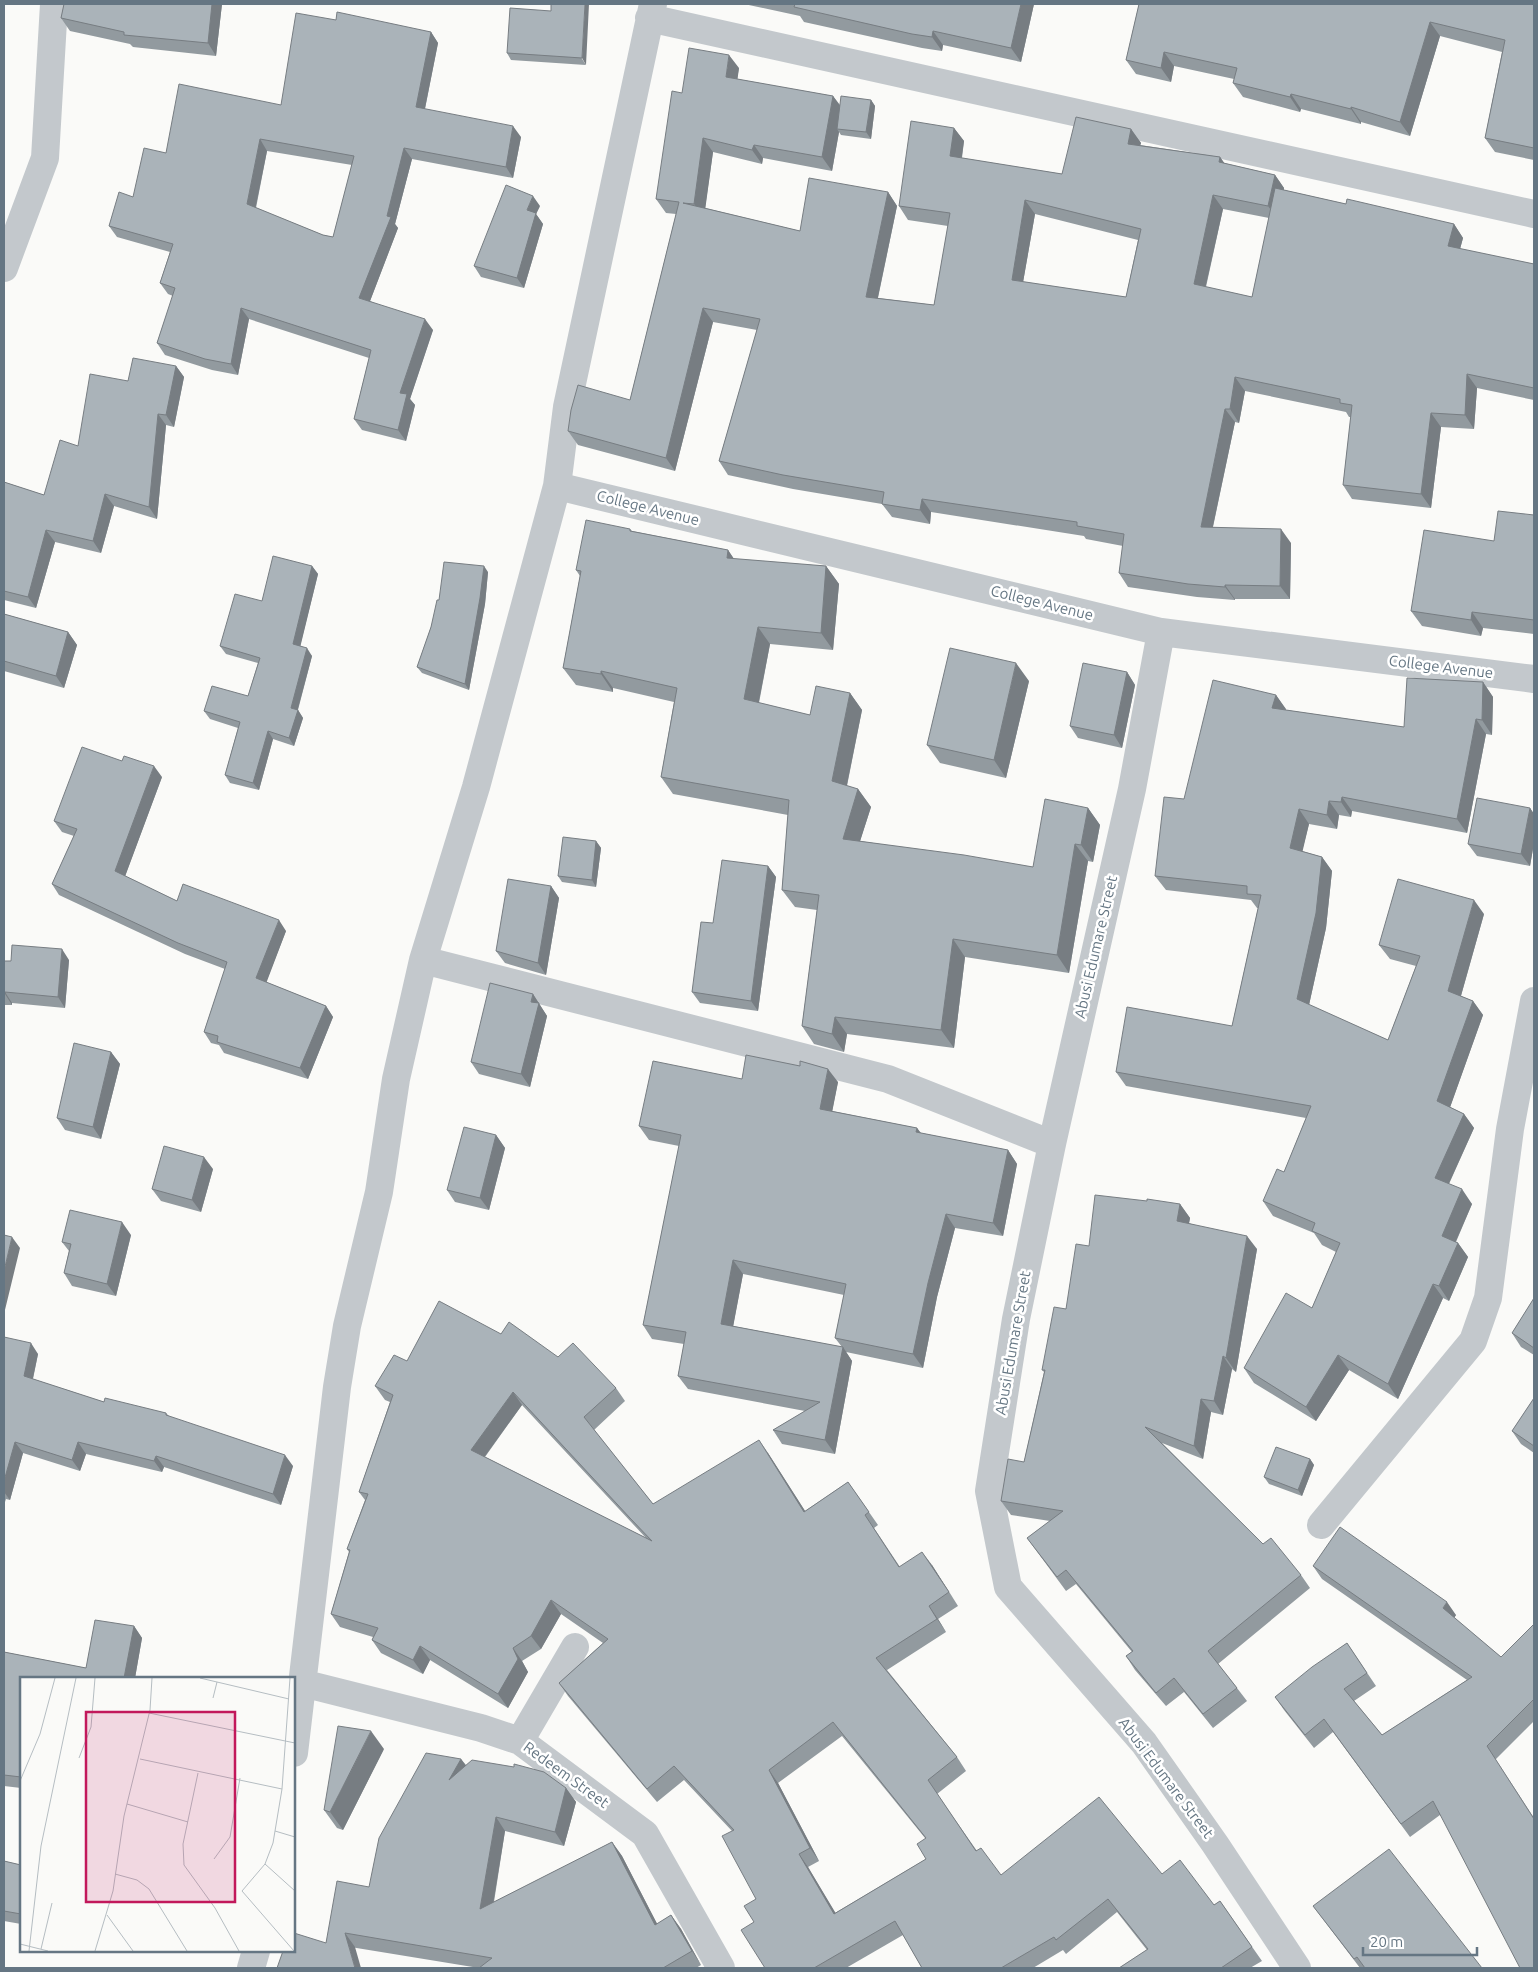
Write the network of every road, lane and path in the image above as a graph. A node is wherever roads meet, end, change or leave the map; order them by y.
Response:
1 (54, 4) edge
2 (651, 11) edge
3 (1534, 214) edge
4 (4, 268) edge
5 (557, 486) junction
6 (1161, 632) junction
7 (1534, 679) edge
8 (423, 960) junction
9 (1534, 1001) edge
10 (1052, 1144) junction
11 (1321, 1525) dead end
12 (575, 1647) dead end
13 (302, 1682) junction
14 (520, 1741) junction
15 (295, 1744) edge
16 (256, 1952) edge
17 (251, 1968) edge
18 (721, 1968) edge
19 (1297, 1968) edge

1 - 4 street
2 - 3 street
2 - 5 street
5 - 6 street, College Avenue
5 - 8 street
6 - 7 street, College Avenue
6 - 10 street, Abusi Edumare Street
8 - 10 street
8 - 13 street
9 - 11 street
10 - 19 street, Abusi Edumare Street
12 - 14 street
13 - 14 street, Redeem Street
13 - 15 street
14 - 18 street, Redeem Street
16 - 17 street

